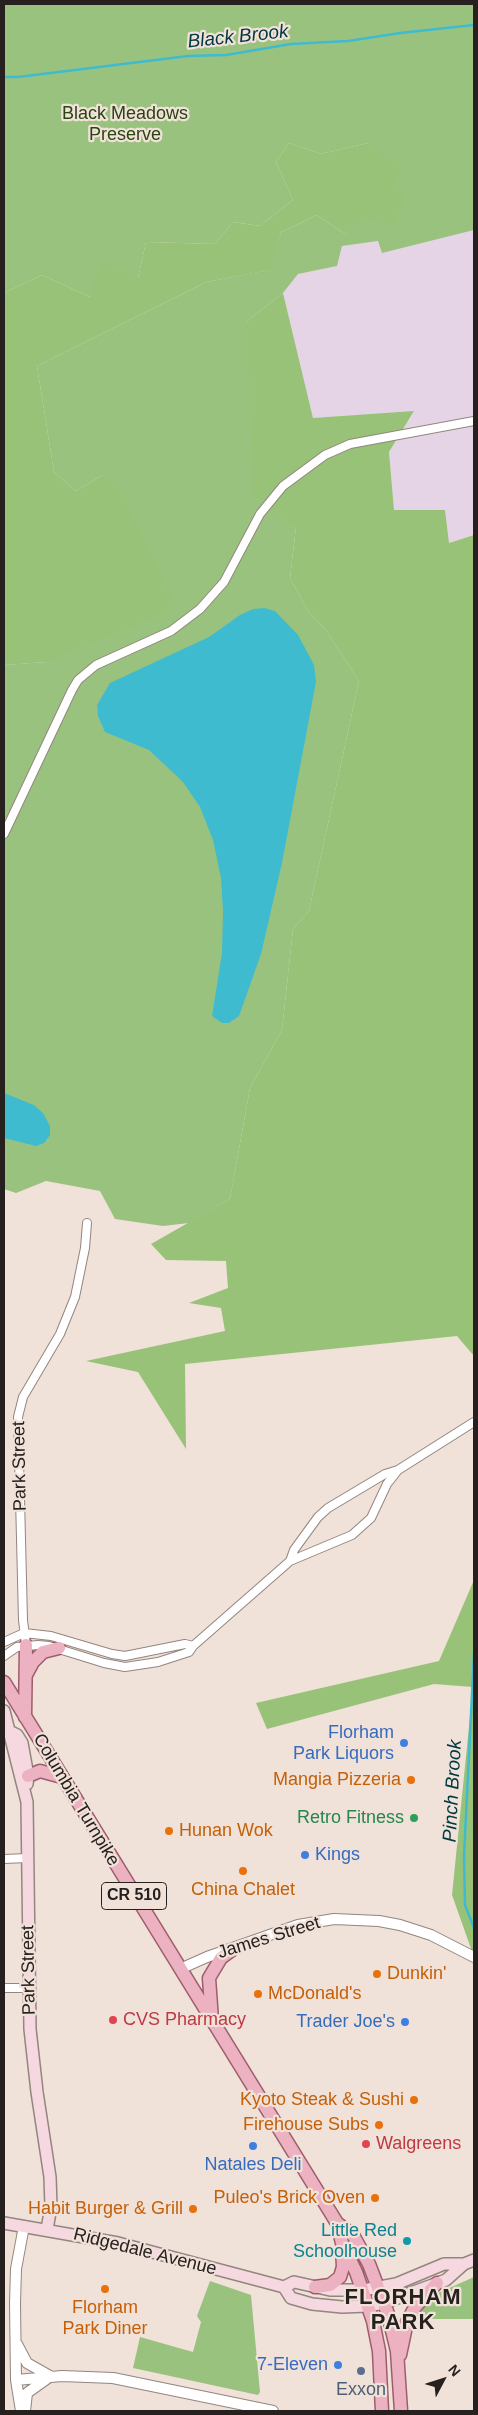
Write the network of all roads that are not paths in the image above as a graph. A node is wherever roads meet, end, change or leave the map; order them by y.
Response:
1 (474, 421) edge
2 (4, 834) edge
3 (87, 1223) dead end
4 (474, 1422) edge
5 (398, 1470) junction
6 (290, 1561) junction
7 (25, 1639) junction
8 (4, 1642) edge
9 (193, 1646) junction
10 (59, 1648) junction
11 (4, 1656) edge
12 (24, 1677) junction
13 (4, 1682) edge
14 (4, 1711) edge
15 (25, 1717) junction
16 (7, 1732) edge
17 (28, 1776) junction
18 (62, 1777) junction
19 (26, 1793) junction
20 (27, 1858) junction
21 (4, 1859) edge
22 (232, 1950) junction
23 (474, 1957) edge
24 (180, 1969) junction
25 (4, 1988) edge
26 (29, 1988) junction
27 (213, 2022) junction
28 (4, 2223) edge
29 (337, 2223) junction
30 (24, 2226) junction
31 (47, 2230) junction
32 (342, 2243) junction
33 (469, 2262) edge
34 (437, 2283) junction
35 (284, 2287) junction
36 (379, 2287) junction
37 (315, 2288) junction
38 (363, 2290) junction
39 (384, 2303) junction
40 (368, 2306) junction
41 (15, 2340) junction
42 (398, 2364) junction
43 (51, 2376) junction
44 (16, 2380) junction
45 (23, 2411) edge
46 (274, 2411) edge
47 (382, 2411) edge
48 (401, 2411) edge

1 - 2 street
3 - 7 street, Park Street
4 - 5 street
5 - 6 street
5 - 6 street
6 - 9 street
7 - 8 street
7 - 9 street
7 - 10 street
7 - 11 street
7 - 12 main road
9 - 10 street
10 - 12 main road
12 - 15 main road
13 - 15 main road, Columbia Turnpike / CR 510
14 - 16 main road, Park Street
15 - 18 main road, Columbia Turnpike / CR 510
16 - 17 main road
16 - 19 main road, Park Street
17 - 18 main road
17 - 19 main road
18 - 24 main road, Columbia Turnpike / CR 510
19 - 20 main road, Park Street
20 - 21 street
20 - 26 main road, Park Street
22 - 23 street, James Street
22 - 24 street, James Street
22 - 27 main road
24 - 27 main road, Columbia Turnpike / CR 510
25 - 26 street
26 - 31 main road, Park Street
27 - 29 main road, Columbia Turnpike / CR 510
28 - 30 main road, Ridgedale Avenue
29 - 32 main road, Columbia Turnpike / CR 510
29 - 36 main road, Columbia Turnpike / CR 510
30 - 31 main road, Ridgedale Avenue
30 - 41 street
31 - 35 main road, Ridgedale Avenue
32 - 37 main road
32 - 38 main road, Columbia Turnpike / CR 510
33 - 34 main road, Ridgedale Avenue
33 - 36 main road, Ridgedale Avenue
34 - 39 main road, Ridgedale Avenue
34 - 42 main road
35 - 37 main road, Ridgedale Avenue
35 - 40 main road, Ridgedale Avenue
36 - 38 main road, Ridgedale Avenue
36 - 39 main road, Columbia Turnpike / CR 510
37 - 38 main road, Ridgedale Avenue
38 - 40 main road, Columbia Turnpike / CR 510
39 - 40 main road, Ridgedale Avenue
39 - 42 main road, Columbia Turnpike / CR 510
40 - 47 main road, Columbia Turnpike / CR 510
41 - 43 street
41 - 44 street
42 - 48 main road, Columbia Turnpike / CR 510
43 - 44 street
43 - 45 street
43 - 46 street
44 - 45 street

